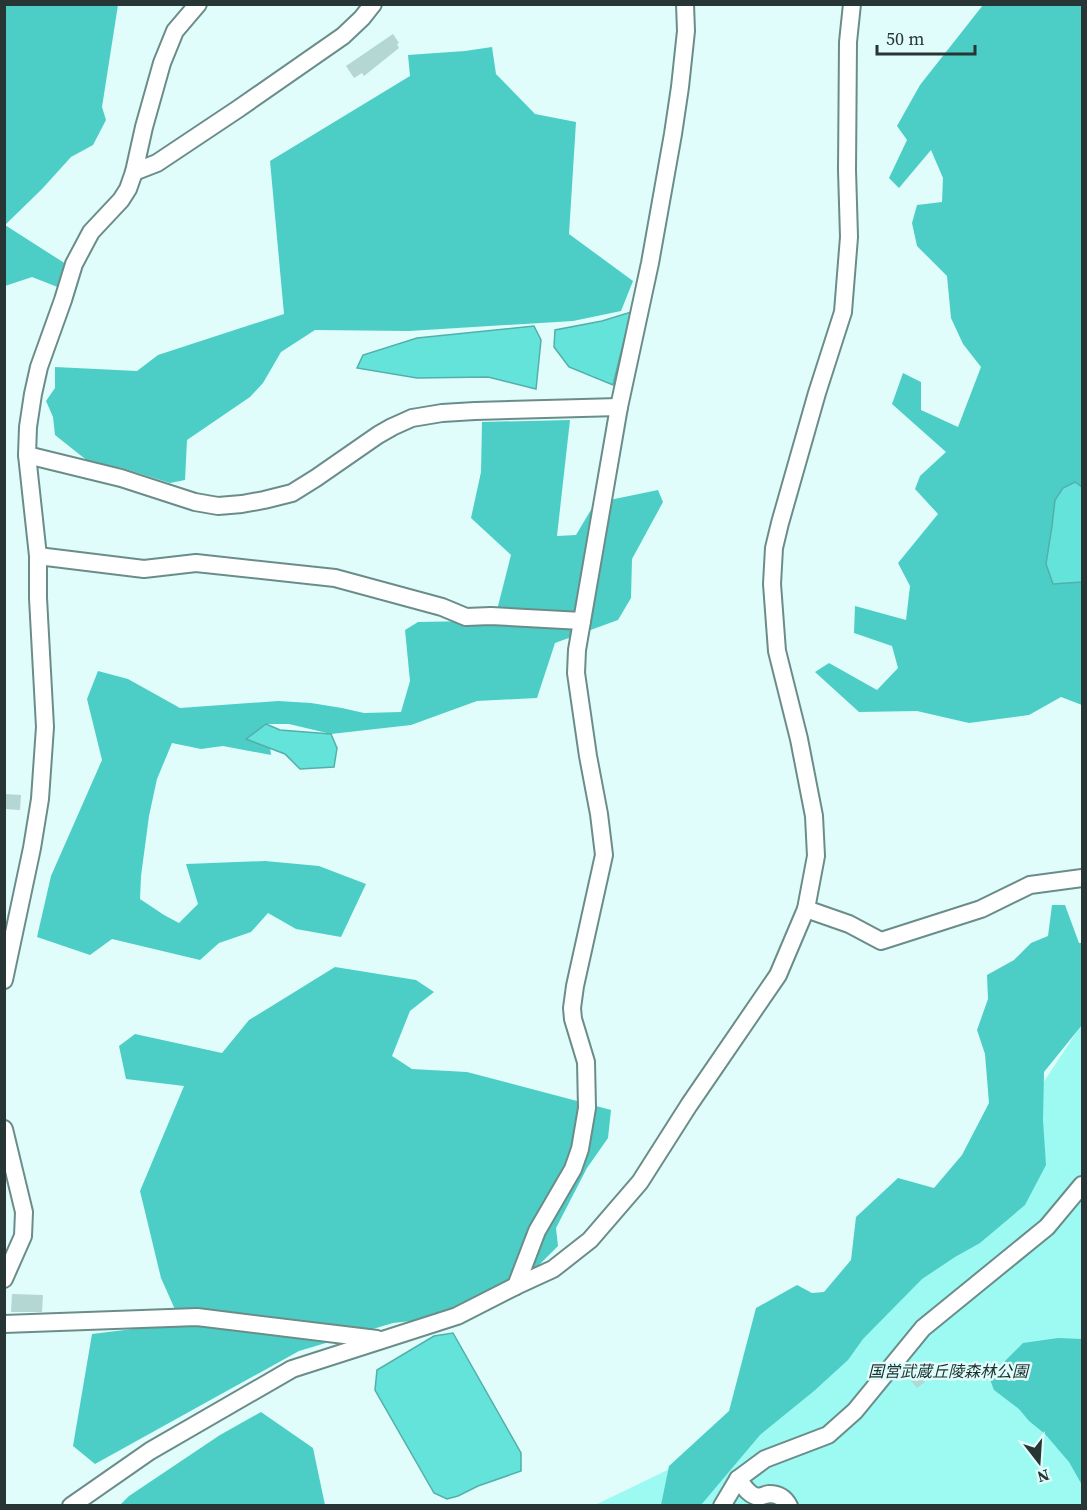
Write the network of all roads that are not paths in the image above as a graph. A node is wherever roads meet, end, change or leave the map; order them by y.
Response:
1 (198, 4) edge
2 (374, 4) edge
3 (685, 4) edge
4 (852, 4) edge
5 (134, 172) junction
6 (619, 407) junction
7 (27, 454) junction
8 (38, 556) junction
9 (582, 621) junction
10 (1083, 878) edge
11 (806, 909) junction
12 (4, 980) edge
13 (4, 1129) edge
14 (1083, 1185) edge
15 (4, 1280) edge
16 (516, 1286) junction
17 (4, 1324) edge
18 (385, 1340) junction
19 (738, 1479) junction
20 (71, 1506) edge
21 (722, 1506) edge
22 (789, 1506) edge

1 - 5 street
2 - 5 street
3 - 6 street
4 - 11 street
5 - 7 street
6 - 7 street
6 - 9 street
7 - 8 street
8 - 9 street
8 - 12 street
9 - 16 street
10 - 11 street
11 - 16 street
13 - 15 street
14 - 19 street
16 - 18 street
17 - 18 street
18 - 20 street
19 - 21 street
19 - 22 street

